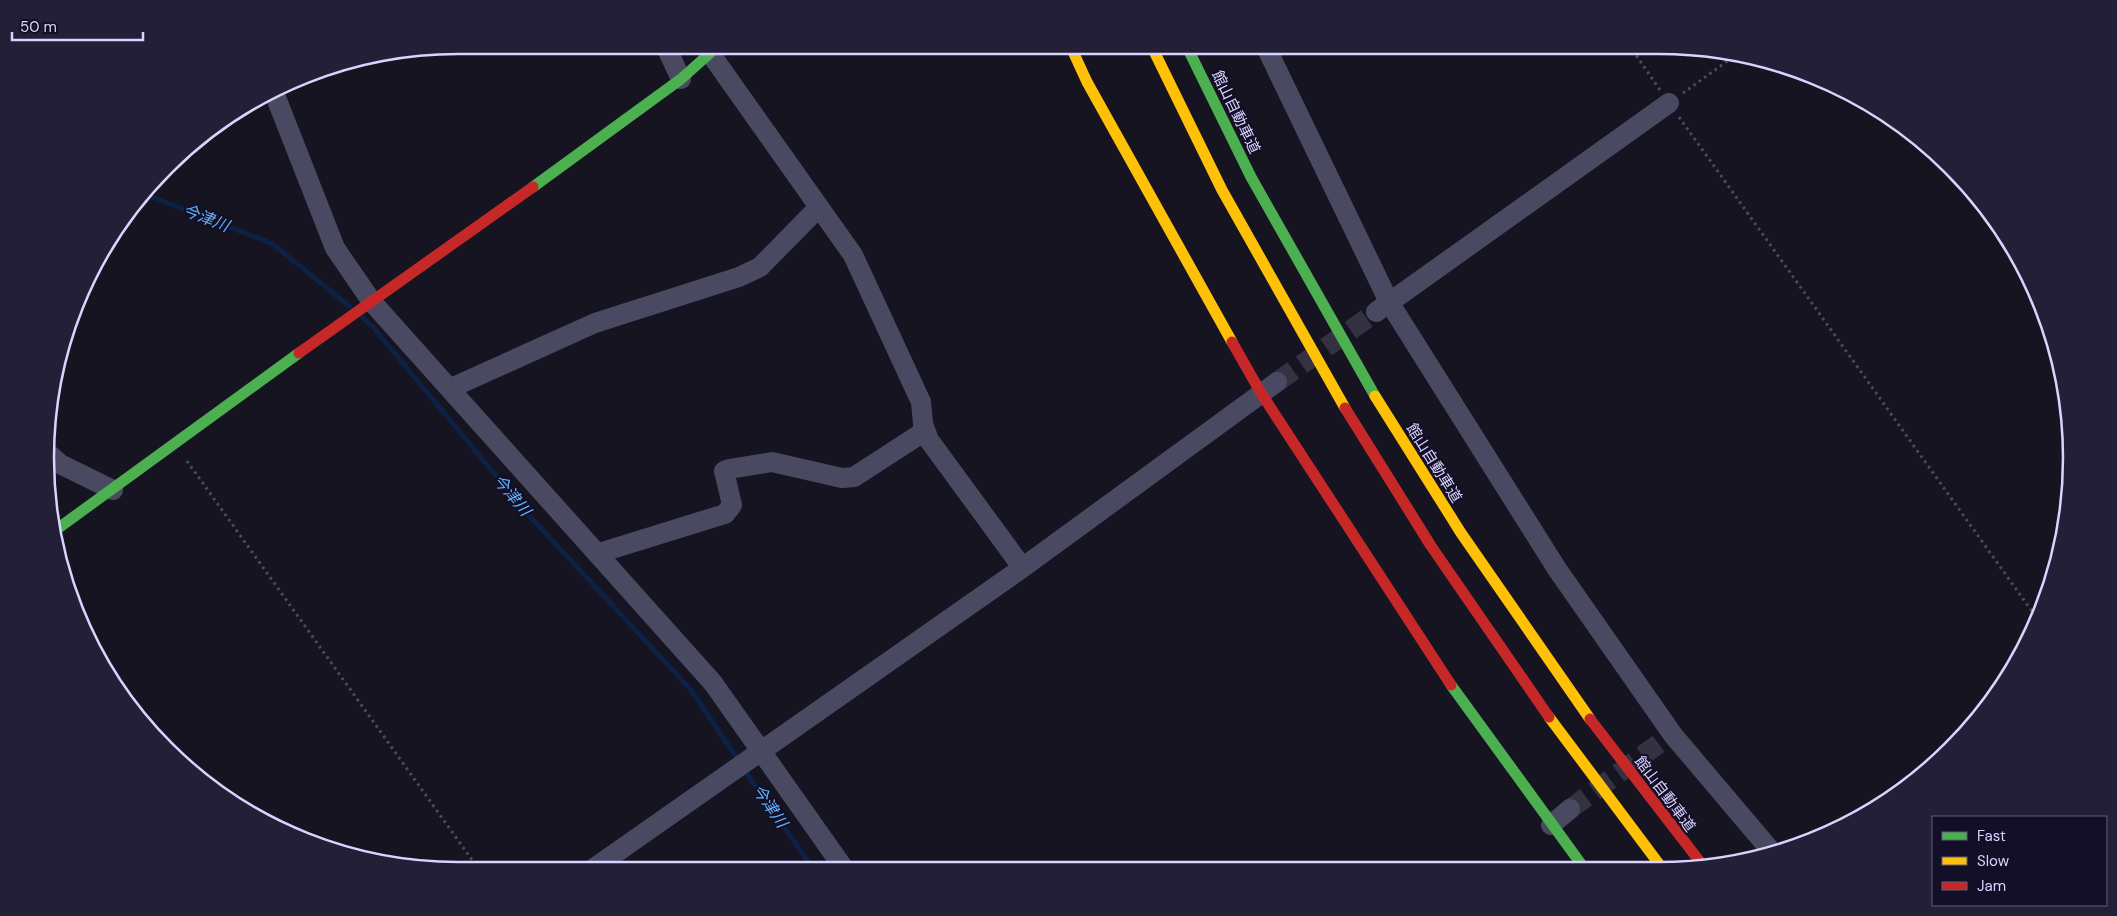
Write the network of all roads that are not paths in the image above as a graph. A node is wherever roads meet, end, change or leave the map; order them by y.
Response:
1 (669, 54) edge
2 (710, 54) edge
3 (718, 54) edge
4 (1074, 54) edge
5 (1155, 54) edge
6 (1191, 54) edge
7 (1269, 54) edge
8 (681, 80) junction
9 (276, 97) edge
10 (1669, 103) road end
11 (819, 207) junction
12 (372, 302) junction
13 (1382, 307) junction
14 (451, 388) junction
15 (1269, 388) junction
16 (925, 431) junction
17 (54, 459) edge
18 (114, 490) junction
19 (60, 527) edge
20 (599, 553) junction
21 (1022, 568) junction
22 (760, 752) junction
23 (1570, 809) tunnel mouth
24 (1551, 825) junction
25 (1767, 847) edge
26 (1698, 860) edge
27 (603, 862) edge
28 (839, 862) edge
29 (1579, 862) edge
30 (1658, 862) edge

1 - 8 street
2 - 8 main road
3 - 11 street
4 - 15 main road
5 - 30 main road
6 - 26 main road, 館山自動車道
7 - 13 street
8 - 12 main road
9 - 12 street
10 - 13 street
11 - 14 street
11 - 16 street
12 - 14 street
12 - 18 main road
13 - 25 street
14 - 20 street
15 - 21 street
15 - 24 main road
16 - 20 street
16 - 21 street
17 - 18 street
18 - 19 main road
20 - 22 street
21 - 22 street
22 - 27 street
22 - 28 street
23 - 24 street
24 - 29 main road

